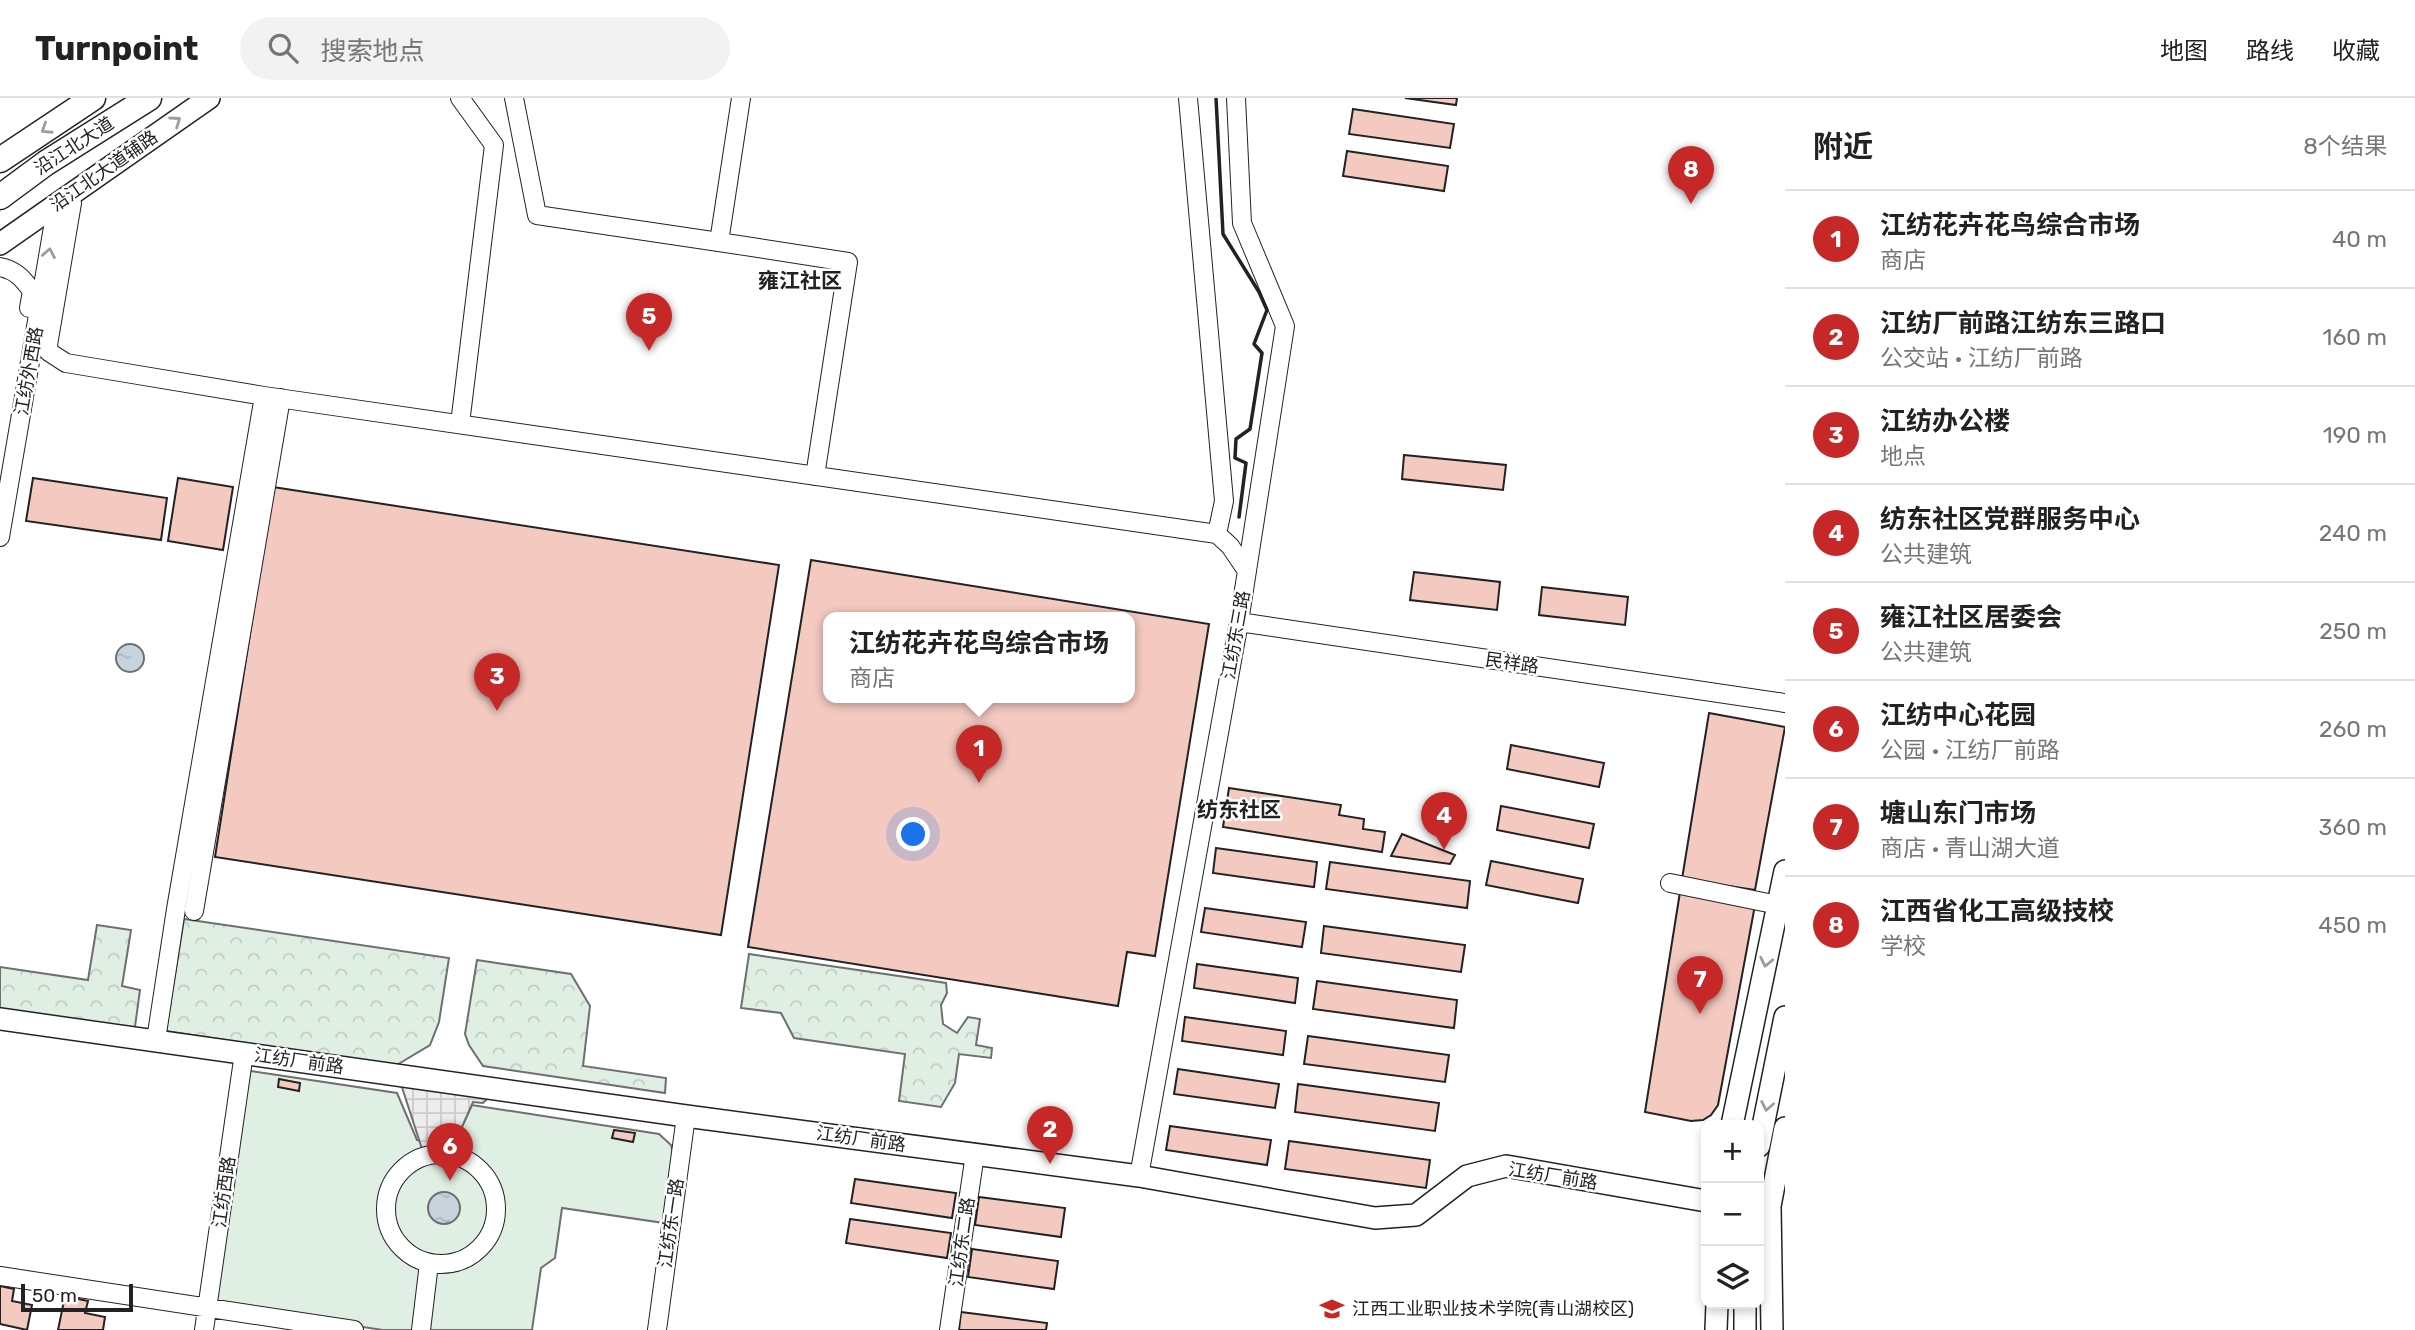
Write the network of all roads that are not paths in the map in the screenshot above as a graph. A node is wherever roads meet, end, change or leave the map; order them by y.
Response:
1 (93, 98) edge
2 (149, 98) edge
3 (209, 98) edge
4 (460, 98) edge
5 (514, 98) edge
6 (741, 98) edge
7 (1188, 98) edge
8 (1236, 98) edge
9 (0, 160) edge
10 (0, 197) edge
11 (65, 204) junction
12 (719, 242) junction
13 (0, 244) edge
14 (0, 267) edge
15 (273, 397) junction
16 (460, 424) junction
17 (8, 438) edge
18 (0, 475) edge
19 (815, 476) junction
20 (1217, 534) junction
21 (0, 537) edge
22 (1247, 571) junction
23 (1240, 617) junction
24 (1785, 695) edge
25 (1785, 704) edge
26 (1785, 871) edge
27 (1670, 883) dead end
28 (1778, 905) junction
29 (194, 911) dead end
30 (1785, 1017) edge
31 (0, 1019) edge
32 (156, 1040) junction
33 (244, 1053) junction
34 (686, 1116) junction
35 (1733, 1120) edge
36 (1764, 1121) edge
37 (1785, 1128) edge
38 (975, 1154) junction
39 (1139, 1176) junction
40 (1772, 1197) edge
41 (1701, 1200) edge
42 (429, 1263) junction
43 (0, 1276) edge
44 (207, 1309) junction
45 (1717, 1309) edge
46 (1745, 1309) edge
47 (204, 1330) edge
48 (354, 1330) edge
49 (421, 1330) edge
50 (657, 1330) edge
51 (949, 1330) edge
52 (1716, 1330) edge
53 (1745, 1330) edge
54 (1772, 1330) edge

1 -> 9 highway, 沿江北大道
2 - 10 highway, 沿江北大道
11 -> 3 main road, 沿江北大道辅路
4 - 16 street
5 - 12 street
6 - 12 street
7 - 20 street
8 - 22 street, 江纺东三路
11 - 13 main road, 沿江北大道辅路
11 - 15 street
17 -> 11 street, 江纺外西路
12 - 19 street
14 - 17 street, 江纺外西路
15 - 16 street
15 - 29 street
15 - 32 street
16 - 19 street
17 - 18 street, 江纺外西路
17 - 21 street, 江纺外西路
19 - 20 street
20 - 22 street
22 - 23 street, 江纺东三路
23 - 24 street, 民祥路
23 - 25 street, 民祥路
23 - 39 street, 江纺东三路
26 - 28 main road
27 - 28 street
28 -> 35 main road
30 -> 36 main road
31 - 32 main road, 江纺厂前路
32 - 33 main road, 江纺厂前路
33 - 34 main road, 江纺厂前路
33 - 44 street, 江纺西路
34 - 38 main road, 江纺厂前路
34 - 50 street, 江纺东一路
37 - 40 main road
38 - 39 main road, 江纺厂前路
38 - 51 street, 江纺东二路
39 - 41 main road, 江纺厂前路
40 - 54 main road
42 - 42 street
42 - 49 street
43 - 44 street
44 - 47 street, 江纺西路
44 - 48 street
45 - 52 main road
46 - 53 main road

